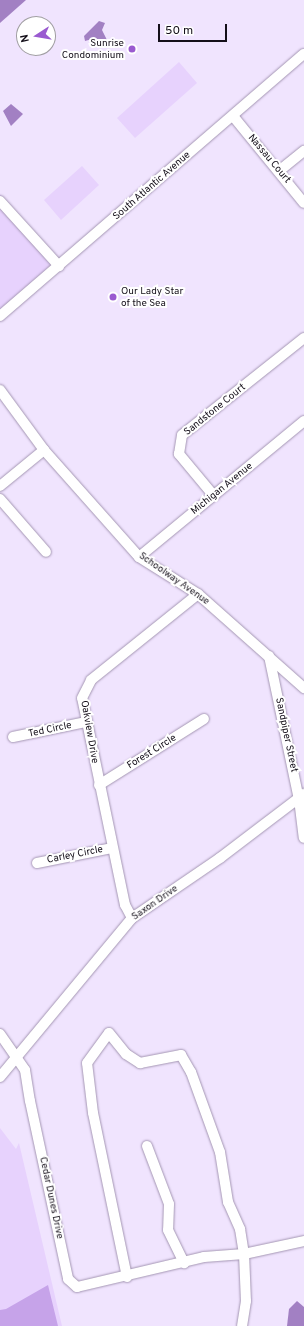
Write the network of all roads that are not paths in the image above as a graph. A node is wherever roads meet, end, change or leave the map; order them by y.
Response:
1 (304, 54) edge
2 (233, 116) junction
3 (304, 151) edge
4 (279, 171) junction
5 (0, 201) edge
6 (304, 203) edge
7 (59, 266) junction
8 (0, 316) edge
9 (304, 338) edge
10 (0, 390) edge
11 (304, 421) edge
12 (44, 450) junction
13 (0, 486) edge
14 (214, 496) junction
15 (0, 499) edge
16 (46, 552) dead end
17 (139, 557) junction
18 (198, 594) junction
19 (269, 656) junction
20 (304, 688) edge
21 (204, 719) dead end
22 (86, 722) junction
23 (13, 738) dead end
24 (99, 785) junction
25 (302, 796) edge
26 (304, 838) edge
27 (112, 848) junction
28 (37, 863) dead end
29 (132, 918) junction
30 (0, 1034) edge
31 (17, 1056) junction
32 (0, 1077) edge
33 (147, 1146) dead end
34 (304, 1241) edge
35 (244, 1254) junction
36 (184, 1263) junction
37 (127, 1276) junction
38 (246, 1301) junction
39 (234, 1326) edge
40 (242, 1326) edge

1 - 2 street, South Atlantic Avenue
2 - 4 street, Nassau Court
2 - 7 street, South Atlantic Avenue
3 - 4 street
4 - 6 street, Nassau Court
5 - 7 street
7 - 8 street, South Atlantic Avenue
9 - 14 street, Sandstone Court
10 - 12 street, Schoolway Avenue
11 - 14 street, Michigan Avenue
12 - 13 street
12 - 17 street, Schoolway Avenue
14 - 17 street, Michigan Avenue
15 - 16 street
17 - 18 street, Schoolway Avenue
18 - 19 street, Schoolway Avenue
18 - 22 street, Oakview Drive
19 - 20 street, Schoolway Avenue
19 - 25 street, Sandpiper Street
21 - 24 street, Forest Circle
22 - 23 street, Ted Circle
22 - 24 street, Oakview Drive
24 - 27 street, Oakview Drive
25 - 26 street, Sandpiper Street
25 - 29 street, Saxon Drive
27 - 28 street, Carley Circle
27 - 29 street, Oakview Drive
29 - 31 street, Saxon Drive
30 - 31 street
31 - 32 street, Saxon Drive
31 - 37 street, Cedar Dunes Drive
33 - 36 street
34 - 35 street, Cedar Dunes Drive
35 - 36 street, Cedar Dunes Drive
35 - 37 street
35 - 38 street
36 - 37 street, Cedar Dunes Drive
38 - 39 street
38 - 40 street

